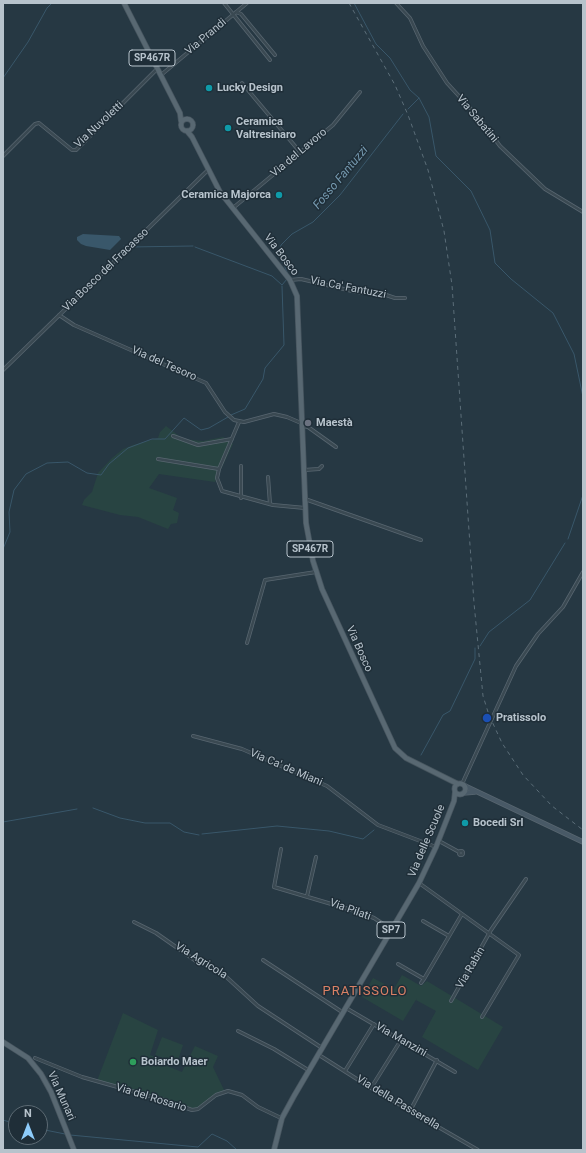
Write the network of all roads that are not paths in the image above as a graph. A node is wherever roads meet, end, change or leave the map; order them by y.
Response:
1 (124, 3) edge
2 (224, 3) edge
3 (247, 3) edge
4 (396, 3) edge
5 (235, 13) junction
6 (275, 55) dead end
7 (270, 60) dead end
8 (157, 68) junction
9 (161, 75) junction
10 (242, 83) dead end
11 (360, 92) dead end
12 (184, 120) junction
13 (189, 130) junction
14 (300, 152) junction
15 (3, 156) edge
16 (209, 170) junction
17 (233, 208) junction
18 (583, 212) edge
19 (288, 278) junction
20 (405, 298) dead end
21 (58, 315) junction
22 (3, 370) edge
23 (239, 422) junction
24 (302, 425) junction
25 (173, 436) dead end
26 (232, 439) junction
27 (336, 446) dead end
28 (158, 459) dead end
29 (241, 466) dead end
30 (322, 466) dead end
31 (219, 469) junction
32 (304, 470) junction
33 (268, 477) dead end
34 (241, 498) junction
35 (305, 499) junction
36 (270, 504) junction
37 (305, 508) junction
38 (421, 540) dead end
39 (316, 572) junction
40 (583, 572) edge
41 (247, 643) dead end
42 (193, 736) dead end
43 (443, 777) junction
44 (462, 785) junction
45 (455, 791) junction
46 (477, 792) junction
47 (462, 793) junction
48 (454, 801) junction
49 (438, 841) junction
50 (583, 842) edge
51 (436, 848) junction
52 (281, 849) dead end
53 (459, 852) dead end
54 (316, 857) dead end
55 (526, 878) dead end
56 (419, 883) junction
57 (307, 896) junction
58 (462, 914) junction
59 (423, 921) dead end
60 (134, 922) dead end
61 (392, 929) junction
62 (489, 934) junction
63 (449, 936) junction
64 (263, 960) dead end
65 (398, 964) dead end
66 (424, 979) junction
67 (421, 983) dead end
68 (451, 1001) dead end
69 (344, 1010) junction
70 (482, 1017) dead end
71 (374, 1024) junction
72 (238, 1031) dead end
73 (401, 1040) junction
74 (3, 1042) edge
75 (323, 1048) junction
76 (319, 1055) junction
77 (35, 1058) dead end
78 (437, 1060) junction
79 (308, 1070) junction
80 (345, 1071) junction
81 (455, 1072) dead end
82 (371, 1088) junction
83 (410, 1111) junction
84 (282, 1118) junction
85 (74, 1150) edge
86 (274, 1150) edge
87 (478, 1150) edge

1 - 8 main road, Via Bosco / SP467R
2 - 5 street, Via Prandi
3 - 5 street, Via Prandi
4 - 18 street, Via Sabatini
5 - 6 street, Via Prandi
5 - 7 street, Via Prandi
5 - 9 street, Via Prandi
8 - 9 main road, Via Bosco / SP467R
8 - 15 street, Via Nuvoletti
9 - 12 main road, Via Bosco / SP467R
10 - 14 street
11 - 14 street, Via del Lavoro
12 - 13 main road, Via Bosco / SP467R
12 - 13 main road, Via Bosco / SP467R
13 - 16 main road, Via Bosco / SP467R
14 - 17 street, Via del Lavoro
16 - 17 main road, Via Bosco / SP467R
16 - 21 street, Via Bosco del Fracasso
17 - 19 main road, Via Bosco / SP467R
19 - 20 street, Via Ca' Fantuzzi
19 - 24 main road, Via Bosco / SP467R
21 - 22 street, Via Bosco del Fracasso
21 - 23 street, Via del Tesoro
23 - 24 street
23 - 26 street
24 - 27 street
24 - 32 main road, Via Bosco / SP467R
25 - 26 street
26 - 31 street
28 - 31 street
29 - 34 street
30 - 32 street
31 - 34 street
32 - 35 main road, Via Bosco / SP467R
33 - 36 street
34 - 36 street
35 - 37 main road, Via Bosco / SP467R
35 - 38 street
36 - 37 street
37 - 39 main road, Via Bosco / SP467R
39 - 41 street
39 - 43 main road, Via Bosco / SP467R
40 - 44 street
42 - 51 street, Via Ca' de Miani
43 - 44 main road, Via Bosco / SP467R
43 - 45 main road, Via Bosco / SP467R
44 - 45 main road
44 - 46 main road, Via Bosco / SP467R
44 - 47 main road
45 - 47 main road, Via Bosco / SP467R
45 - 48 main road, Via delle Scuole / SP7
46 - 47 main road, Via Bosco / SP467R
46 - 50 main road, Via Bosco / SP467R
47 - 48 main road, Via delle Scuole / SP7
48 - 49 main road, Via delle Scuole / SP7
49 - 51 main road, Via delle Scuole / SP7
49 - 53 street
51 - 56 main road, Via delle Scuole / SP7
52 - 57 street, Via Pilati
54 - 57 street
55 - 62 street, Via Rabin
56 - 58 street
56 - 61 main road, Via delle Scuole / SP7
57 - 61 street, Via Pilati
58 - 62 street
58 - 63 street
59 - 63 street
60 - 75 street, Via Agricola
61 - 69 main road, Via delle Scuole / SP7
62 - 68 street, Via Rabin
62 - 70 street
63 - 66 street
64 - 69 street
65 - 66 street
66 - 67 street
69 - 71 street, Via Manzini
69 - 75 main road, Via delle Scuole / SP7
71 - 73 street, Via Manzini
71 - 80 street
72 - 79 street
73 - 78 street, Via Manzini
73 - 82 street
74 - 85 main road, Via Munari
75 - 76 main road, Via delle Scuole / SP7
76 - 79 main road, Via delle Scuole / SP7
76 - 80 street, Via della Passerella
77 - 84 street, Via del Rosario
78 - 81 street, Via Manzini
78 - 83 street
79 - 84 main road, Via delle Scuole / SP7
80 - 82 street, Via della Passerella
82 - 83 street, Via della Passerella
83 - 87 street, Via della Passerella
84 - 86 main road, Via delle Scuole / SP7

